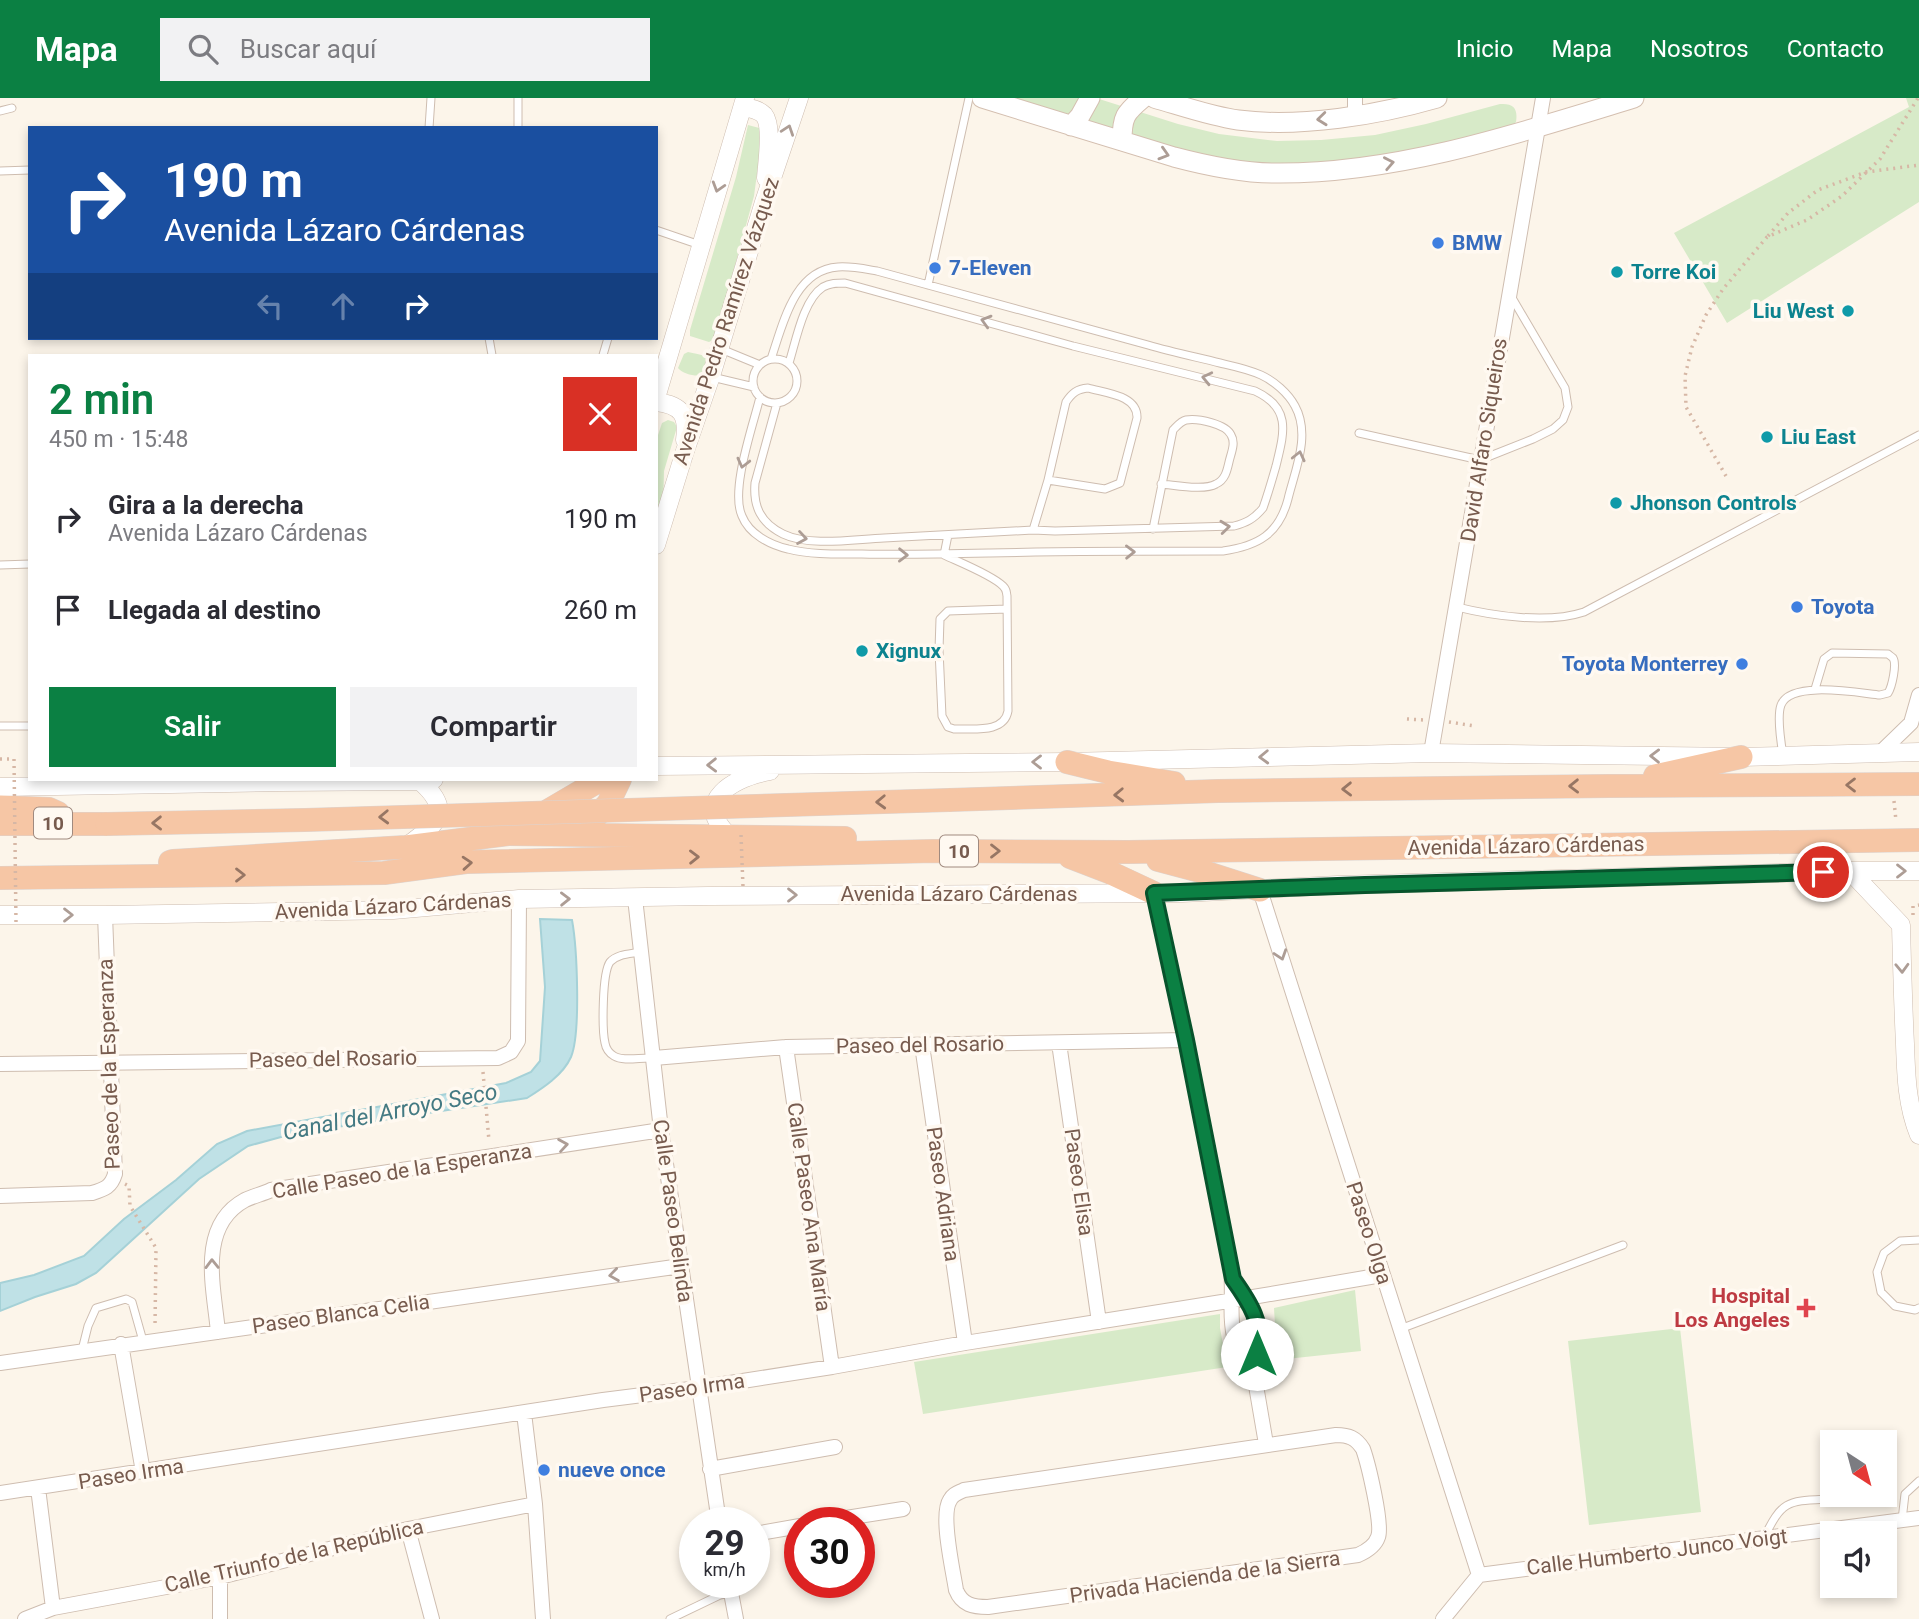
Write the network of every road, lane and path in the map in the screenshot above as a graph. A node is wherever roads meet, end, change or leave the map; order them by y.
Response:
1 (431, 98) edge
2 (518, 98) edge
3 (799, 98) edge
4 (969, 98) edge
5 (982, 98) edge
6 (1090, 98) edge
7 (1143, 98) edge
8 (1154, 98) edge
9 (1543, 98) edge
10 (1634, 98) edge
11 (1918, 98) edge
12 (1426, 100) edge
13 (744, 102) edge
14 (1355, 107) edge
15 (12, 108) dead end
16 (0, 111) edge
17 (429, 126) edge
18 (518, 126) edge
19 (1071, 126) junction
20 (1538, 128) junction
21 (1122, 141) junction
22 (1919, 165) edge
23 (28, 170) edge
24 (0, 171) edge
25 (1866, 172) junction
26 (764, 202) junction
27 (658, 231) edge
28 (1767, 237) junction
29 (701, 246) junction
30 (928, 285) junction
31 (1509, 292) junction
32 (719, 349) junction
33 (771, 359) junction
34 (789, 363) junction
35 (760, 365) junction
36 (1235, 366) junction
37 (711, 376) junction
38 (1233, 384) junction
39 (754, 387) junction
40 (658, 393) edge
41 (760, 397) junction
42 (658, 401) edge
43 (777, 403) junction
44 (1359, 433) dead end
45 (1919, 435) edge
46 (684, 451) junction
47 (1480, 460) junction
48 (1726, 476) dead end
49 (1048, 480) junction
50 (1161, 484) junction
51 (1153, 528) junction
52 (1033, 530) junction
53 (948, 535) junction
54 (658, 538) edge
55 (944, 555) junction
56 (28, 564) edge
57 (0, 565) edge
58 (1457, 607) junction
59 (1007, 609) junction
60 (1815, 689) junction
61 (1919, 695) edge
62 (0, 726) edge
63 (28, 726) edge
64 (1919, 752) edge
65 (1431, 753) junction
66 (1880, 753) junction
67 (1783, 756) junction
68 (1741, 757) junction
69 (0, 759) edge
70 (1067, 762) junction
71 (800, 764) junction
72 (658, 766) edge
73 (351, 781) edge
74 (424, 781) edge
75 (619, 781) edge
76 (590, 782) edge
77 (29, 783) edge
78 (1891, 785) junction
79 (1919, 785) edge
80 (1609, 786) junction
81 (0, 787) edge
82 (1218, 791) junction
83 (608, 804) junction
84 (0, 807) edge
85 (81, 823) junction
86 (0, 824) edge
87 (508, 834) junction
88 (572, 835) junction
89 (648, 835) junction
90 (736, 836) junction
91 (1909, 840) edge
92 (406, 847) junction
93 (934, 850) junction
94 (1054, 851) junction
95 (1128, 852) junction
96 (1850, 871) junction
97 (1919, 871) edge
98 (149, 875) junction
99 (0, 878) edge
100 (744, 887) dead end
101 (1260, 890) junction
102 (1154, 893) junction
103 (635, 898) junction
104 (519, 899) junction
105 (1919, 905) edge
106 (1913, 906) dead end
107 (105, 915) junction
108 (8, 919) edge
109 (1910, 925) edge
110 (641, 952) junction
111 (1186, 1040) junction
112 (1059, 1043) junction
113 (922, 1045) junction
114 (786, 1047) junction
115 (654, 1058) junction
116 (110, 1061) junction
117 (0, 1064) edge
118 (483, 1074) dead end
119 (661, 1130) junction
120 (1919, 1135) edge
121 (489, 1140) dead end
122 (129, 1186) dead end
123 (0, 1196) edge
124 (1919, 1240) edge
125 (1623, 1245) dead end
126 (681, 1266) junction
127 (1382, 1275) junction
128 (1233, 1279) junction
129 (1247, 1298) junction
130 (1232, 1301) junction
131 (1919, 1308) edge
132 (1098, 1322) junction
133 (1400, 1329) junction
134 (218, 1332) junction
135 (150, 1341) junction
136 (965, 1343) junction
137 (121, 1344) junction
138 (82, 1350) junction
139 (0, 1363) edge
140 (832, 1367) junction
141 (1253, 1368) junction
142 (698, 1388) junction
143 (524, 1413) junction
144 (1266, 1444) junction
145 (835, 1447) dead end
146 (710, 1469) junction
147 (142, 1472) junction
148 (1919, 1481) edge
149 (37, 1488) junction
150 (0, 1493) edge
151 (1820, 1499) edge
152 (535, 1504) junction
153 (716, 1507) edge
154 (903, 1509) dead end
155 (875, 1513) edge
156 (1919, 1518) edge
157 (1902, 1520) junction
158 (408, 1529) junction
159 (1764, 1538) junction
160 (1479, 1575) junction
161 (220, 1577) junction
162 (714, 1598) edge
163 (732, 1598) edge
164 (53, 1608) junction
165 (27, 1619) edge
166 (220, 1619) edge
167 (432, 1619) edge
168 (543, 1619) edge
169 (670, 1619) edge
170 (736, 1619) edge
171 (1443, 1619) edge

1 - 17 lane
2 - 18 lane
26 -> 3 street, Avenida Pedro Ramírez Vázquez
4 - 30 lane
5 - 19 main road
6 - 19 main road
7 - 21 main road
14 -> 8 main road
9 - 20 street, David Alfaro Siqueiros
10 - 20 main road
11 - 25 path
12 - 14 main road
13 - 26 street
13 -> 29 street, Avenida Pedro Ramírez Vázquez
15 - 16 lane
19 - 21 main road
21 -> 20 main road
20 - 31 street, David Alfaro Siqueiros
22 - 25 path
23 - 24 lane
25 - 28 path
25 - 28 path
26 - 32 street, Avenida Pedro Ramírez Vázquez
27 - 29 lane
28 - 48 path
29 - 40 street, Avenida Pedro Ramírez Vázquez
30 - 33 lane
30 - 36 lane
31 - 47 street, David Alfaro Siqueiros
31 - 47 lane
32 - 35 lane
32 - 37 street, Avenida Pedro Ramírez Vázquez
33 - 34 lane
33 - 35 lane
38 -> 34 lane
34 - 43 lane
35 - 39 lane
36 - 38 lane
55 -> 36 lane
37 - 39 lane
37 - 46 street, Avenida Pedro Ramírez Vázquez
51 -> 38 lane
39 - 41 lane
41 - 43 lane
41 -> 55 lane
42 - 46 street
43 -> 53 lane
44 - 47 lane
45 - 58 lane
46 - 54 street, Avenida Pedro Ramírez Vázquez
47 - 58 street, David Alfaro Siqueiros
49 - 49 lane
49 - 52 lane
50 - 50 lane
50 - 51 lane
51 - 52 lane
52 - 53 lane
53 - 55 lane
55 - 59 lane
56 - 57 lane
58 - 65 street, David Alfaro Siqueiros
59 - 59 lane
60 - 60 lane
60 - 67 lane
61 - 66 street
62 - 63 lane
64 - 66 street
68 -> 65 street
65 -> 70 street
66 - 67 street
67 - 68 street
68 - 80 highway
69 - 108 path, bridge
70 -> 71 street
70 - 82 highway
71 -> 72 street
71 - 90 street
73 - 77 street
74 - 92 street
75 - 83 highway
76 - 83 highway
76 - 87 highway
77 - 81 street
78 - 79 highway, 10
78 -> 80 highway, 10
78 - 91 path
80 -> 82 highway, 10
82 -> 85 highway, 10, bridge
83 - 88 highway
83 - 89 highway
84 - 85 highway
85 - 86 highway, 10
87 - 88 highway
87 - 92 highway
88 - 89 highway
89 - 90 highway
90 - 93 highway
90 - 100 path, bridge
91 - 95 highway, Avenida Lázaro Cárdenas / 10
92 - 98 highway
93 -> 94 highway, Avenida Lázaro Cárdenas / 10
98 -> 93 highway, Avenida Lázaro Cárdenas / 10
94 - 95 highway, Avenida Lázaro Cárdenas / 10
94 - 102 highway
95 - 101 highway
96 -> 97 street, Avenida Lázaro Cárdenas
96 - 101 street, Avenida Lázaro Cárdenas
96 - 109 street
98 - 99 highway, Avenida Lázaro Cárdenas / 10
101 - 102 street, Avenida Lázaro Cárdenas
101 -> 127 street, Paseo Olga
103 -> 102 street, Avenida Lázaro Cárdenas
102 - 111 street
104 -> 103 street, Avenida Lázaro Cárdenas
103 - 110 street, Calle Paseo Belinda
104 - 107 street, Avenida Lázaro Cárdenas
104 - 116 street, Paseo del Rosario
105 - 106 path
108 -> 107 street, Avenida Lázaro Cárdenas
107 - 116 street, Paseo de la Esperanza
109 -> 120 street
110 - 115 street, Calle Paseo Belinda
110 - 115 lane
111 - 112 street, Paseo del Rosario
111 - 128 street
112 - 113 street, Paseo del Rosario
112 - 132 street, Paseo Elisa
113 - 114 street, Paseo del Rosario
113 - 136 street, Paseo Adriana
114 - 115 street, Paseo del Rosario
114 - 140 street, Calle Paseo Ana María
115 - 119 street, Calle Paseo Belinda
116 - 117 street, Paseo del Rosario
116 - 123 street, Paseo de la Esperanza
118 - 121 path
119 - 126 street, Calle Paseo Belinda
134 -> 119 street, Calle Paseo de la Esperanza
122 - 135 path
124 - 131 lane
125 - 133 lane
126 -> 134 street, Paseo Blanca Celia
126 - 142 street, Calle Paseo Belinda
127 - 129 street, Paseo Irma
127 - 133 street, Paseo Olga
128 - 129 street
128 - 130 street
129 - 130 street, Paseo Irma
129 - 141 street
130 - 132 street, Paseo Irma
130 - 141 street
132 - 136 street, Paseo Irma
133 - 160 street, Paseo Olga
134 - 135 street, Paseo Blanca Celia
135 - 137 street, Paseo Blanca Celia
135 - 138 lane
136 - 140 street, Paseo Irma
137 - 138 street, Paseo Blanca Celia
137 - 147 street
138 - 139 street, Paseo Blanca Celia
140 - 142 street, Paseo Irma
141 - 144 street
142 - 143 street, Paseo Irma
142 - 146 street, Calle Paseo Belinda
143 - 147 street, Paseo Irma
143 - 152 street
144 - 144 street, Privada Hacienda de la Sierra
145 - 146 street
146 - 153 street, Calle Paseo Belinda
147 - 149 street, Paseo Irma
148 - 157 lane
149 - 150 street, Paseo Irma
149 - 164 street
151 - 159 lane
152 - 158 street, Calle Triunfo de la República
152 - 168 street
154 - 155 street
156 - 157 street, Calle Humberto Junco Voigt
157 - 159 street, Calle Humberto Junco Voigt
158 - 161 street, Calle Triunfo de la República
158 - 167 street
159 - 160 street, Calle Humberto Junco Voigt
160 - 171 street
161 - 164 street, Calle Triunfo de la República
161 - 166 street
162 - 169 lane
163 - 170 street
164 - 165 street, Calle Triunfo de la República

